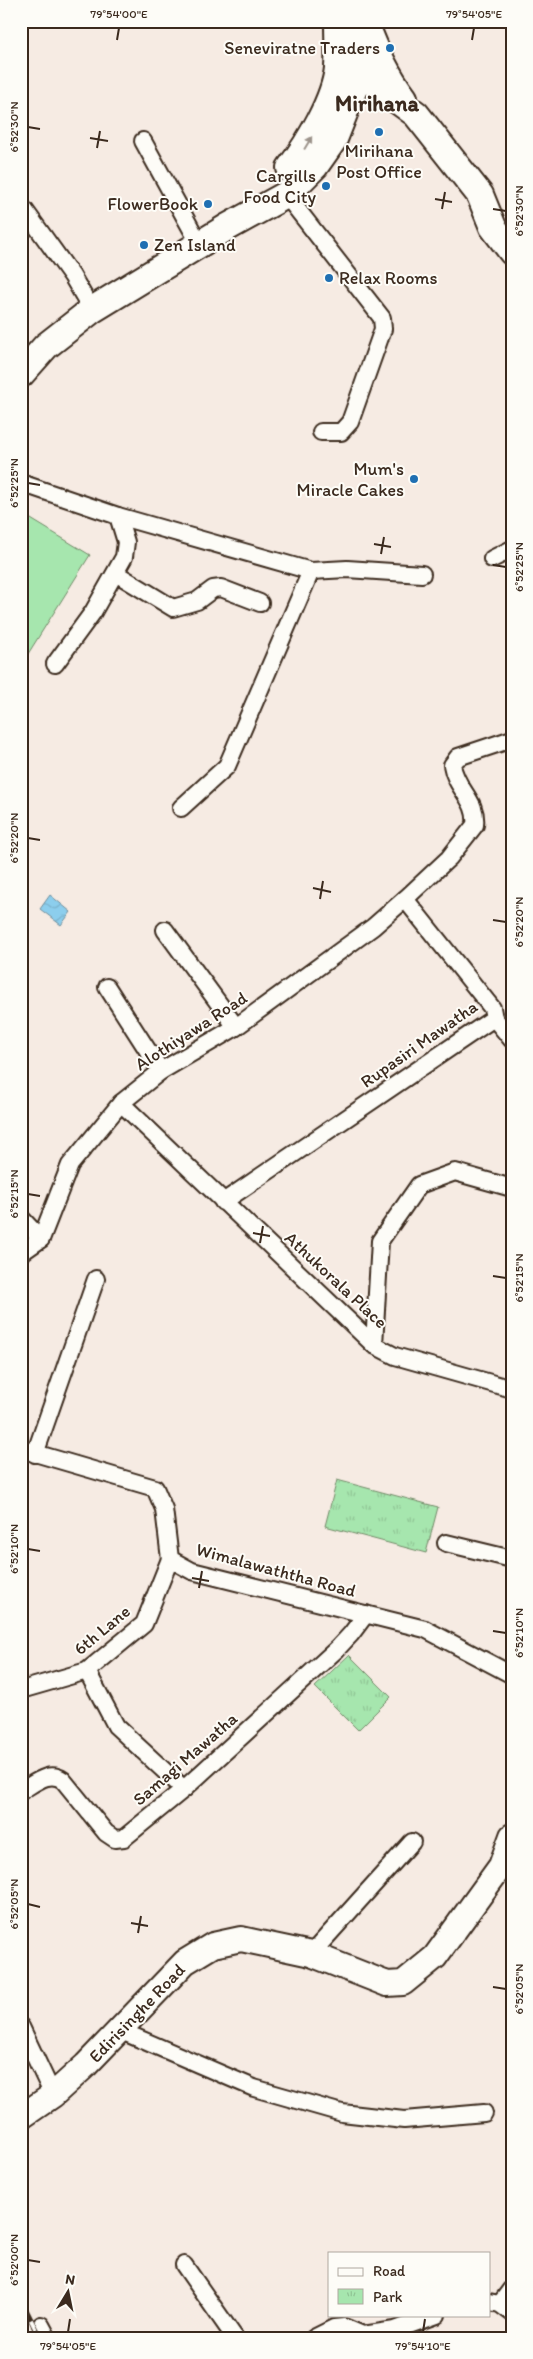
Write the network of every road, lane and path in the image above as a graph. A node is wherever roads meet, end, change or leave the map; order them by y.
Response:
1 (338, 21) edge
2 (359, 21) edge
3 (365, 21) edge
4 (346, 80) junction
5 (416, 114) junction
6 (143, 142) dead end
7 (286, 195) junction
8 (24, 209) dead end
9 (493, 227) junction
10 (226, 228) junction
11 (199, 243) junction
12 (512, 252) edge
13 (92, 310) junction
14 (21, 374) edge
15 (321, 432) dead end
16 (21, 483) edge
17 (118, 516) junction
18 (512, 549) edge
19 (492, 559) dead end
20 (311, 571) junction
21 (117, 574) junction
22 (422, 574) dead end
23 (260, 603) dead end
24 (55, 664) dead end
25 (512, 739) edge
26 (181, 808) dead end
27 (406, 899) junction
28 (165, 930) dead end
29 (107, 986) dead end
30 (494, 1018) junction
31 (236, 1027) junction
32 (512, 1040) edge
33 (161, 1071) junction
34 (121, 1104) junction
35 (512, 1188) edge
36 (224, 1202) junction
37 (21, 1218) edge
38 (41, 1239) junction
39 (21, 1253) edge
40 (96, 1279) dead end
41 (374, 1344) junction
42 (512, 1389) edge
43 (28, 1451) edge
44 (446, 1543) dead end
45 (170, 1559) junction
46 (512, 1560) edge
47 (366, 1614) junction
48 (87, 1671) junction
49 (512, 1675) edge
50 (21, 1690) edge
51 (184, 1789) junction
52 (21, 1791) edge
53 (512, 1836) edge
54 (412, 1842) dead end
55 (506, 1868) edge
56 (311, 1954) junction
57 (21, 2027) edge
58 (119, 2030) junction
59 (52, 2094) junction
60 (484, 2113) dead end
61 (21, 2118) edge
62 (184, 2265) dead end
63 (512, 2288) edge
64 (500, 2306) edge
65 (435, 2316) edge
66 (235, 2338) edge
67 (314, 2338) edge

1 - 4 main road
2 - 4 main road
3 - 5 main road
4 - 5 main road
4 - 7 main road
4 - 9 main road
10 -> 4 main road
5 - 9 main road
6 - 11 street
7 - 10 main road
7 - 15 street
8 - 13 street
9 - 12 main road
10 - 11 main road
11 - 13 main road
13 - 14 main road
16 - 17 street
17 - 20 street
17 - 21 street
18 - 19 street
20 - 22 street
20 - 26 street
21 - 23 street
21 - 24 street
25 - 27 street
27 - 30 street, Rupasiri Mawatha
27 - 31 street, Alothiyawa Road
28 - 31 street
29 - 33 street
30 - 32 street
30 - 36 street, Rupasiri Mawatha
31 - 33 street, Alothiyawa Road
33 - 34 street, Alothiyawa Road
34 - 36 street, Athukorala Place
34 - 38 street, Alothiyawa Road
35 - 41 street
36 - 41 street, Athukorala Place
37 - 38 street
38 - 39 street
40 - 43 street
41 - 42 street, Athukorala Place
43 - 45 street, Wimalawaththa Road
44 - 46 street
45 - 47 street, Wimalawaththa Road
45 - 48 street, 6th Lane
47 - 49 street, Wimalawaththa Road
47 - 51 street, Samagi Mawatha
48 - 50 street, 6th Lane
48 - 51 street
51 - 52 street, Samagi Mawatha
53 - 55 main road, Edirisinghe Road
54 - 56 street
55 - 56 main road, Edirisinghe Road
56 - 58 main road, Edirisinghe Road
57 - 59 street
58 - 59 main road, Edirisinghe Road
58 - 60 street
59 - 61 main road, Edirisinghe Road
62 - 66 street
63 - 64 street
65 - 67 street

